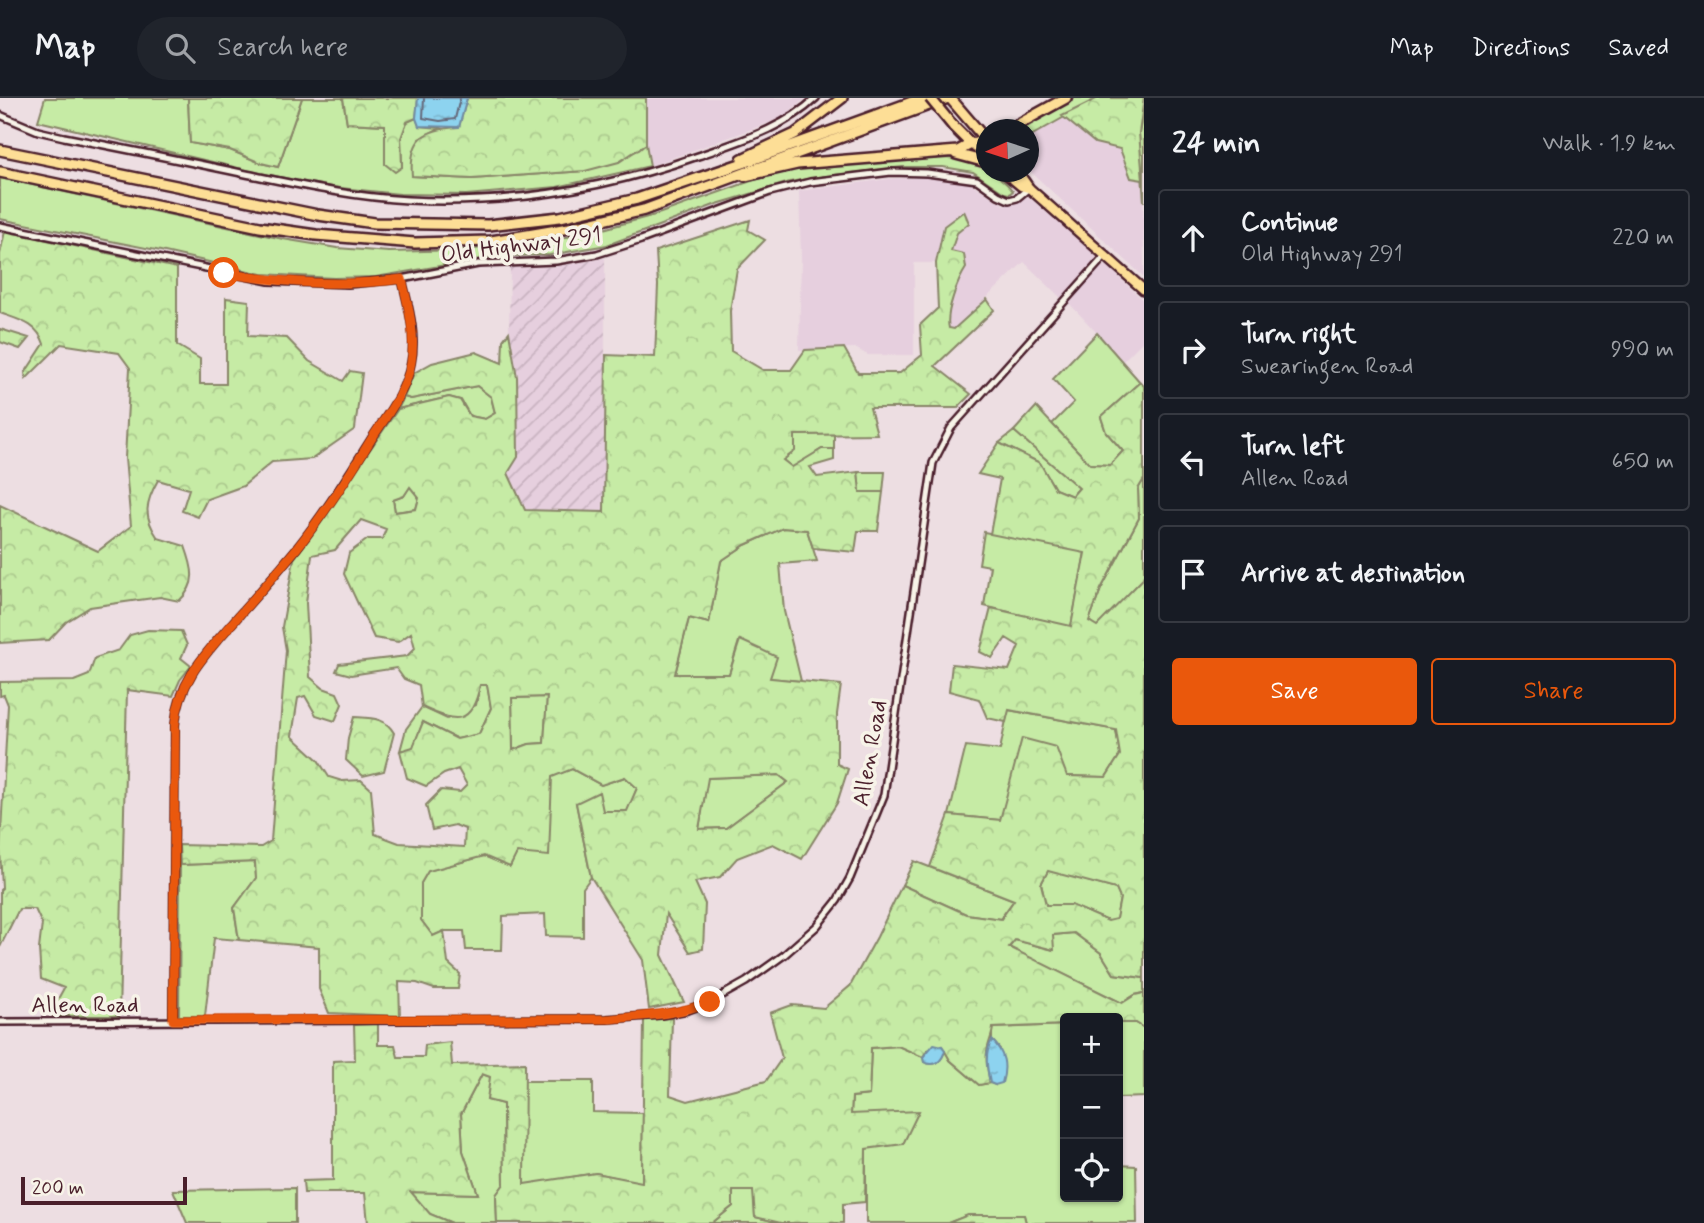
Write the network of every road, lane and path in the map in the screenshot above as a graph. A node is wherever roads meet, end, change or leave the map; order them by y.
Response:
1 (816, 98) edge
2 (842, 98) edge
3 (923, 98) edge
4 (930, 98) edge
5 (949, 98) edge
6 (1066, 98) edge
7 (0, 115) edge
8 (1028, 119) edge
9 (976, 129) edge
10 (976, 143) edge
11 (971, 144) junction
12 (976, 149) edge
13 (0, 150) edge
14 (941, 153) junction
15 (976, 158) edge
16 (0, 172) edge
17 (708, 175) junction
18 (733, 177) junction
19 (1016, 182) edge
20 (1025, 182) edge
21 (1029, 188) junction
22 (0, 226) edge
23 (1105, 256) junction
24 (402, 279) junction
25 (1144, 290) edge
26 (173, 1020) junction
27 (0, 1022) edge

1 - 7 street
2 - 17 highway
3 - 17 highway
4 - 11 highway, bridge
5 - 9 highway
5 - 18 highway
6 - 8 highway
10 - 11 highway
11 - 12 main road
11 - 14 highway
13 - 17 highway
14 - 15 highway
14 - 18 highway
16 - 18 highway
19 - 21 main road
20 - 21 main road
21 - 23 main road
21 - 24 street, Old Highway 291
22 - 24 street, Old Highway 291
23 - 25 main road
23 - 26 street, Allen Road
24 - 26 street
26 - 27 street, Allen Road

